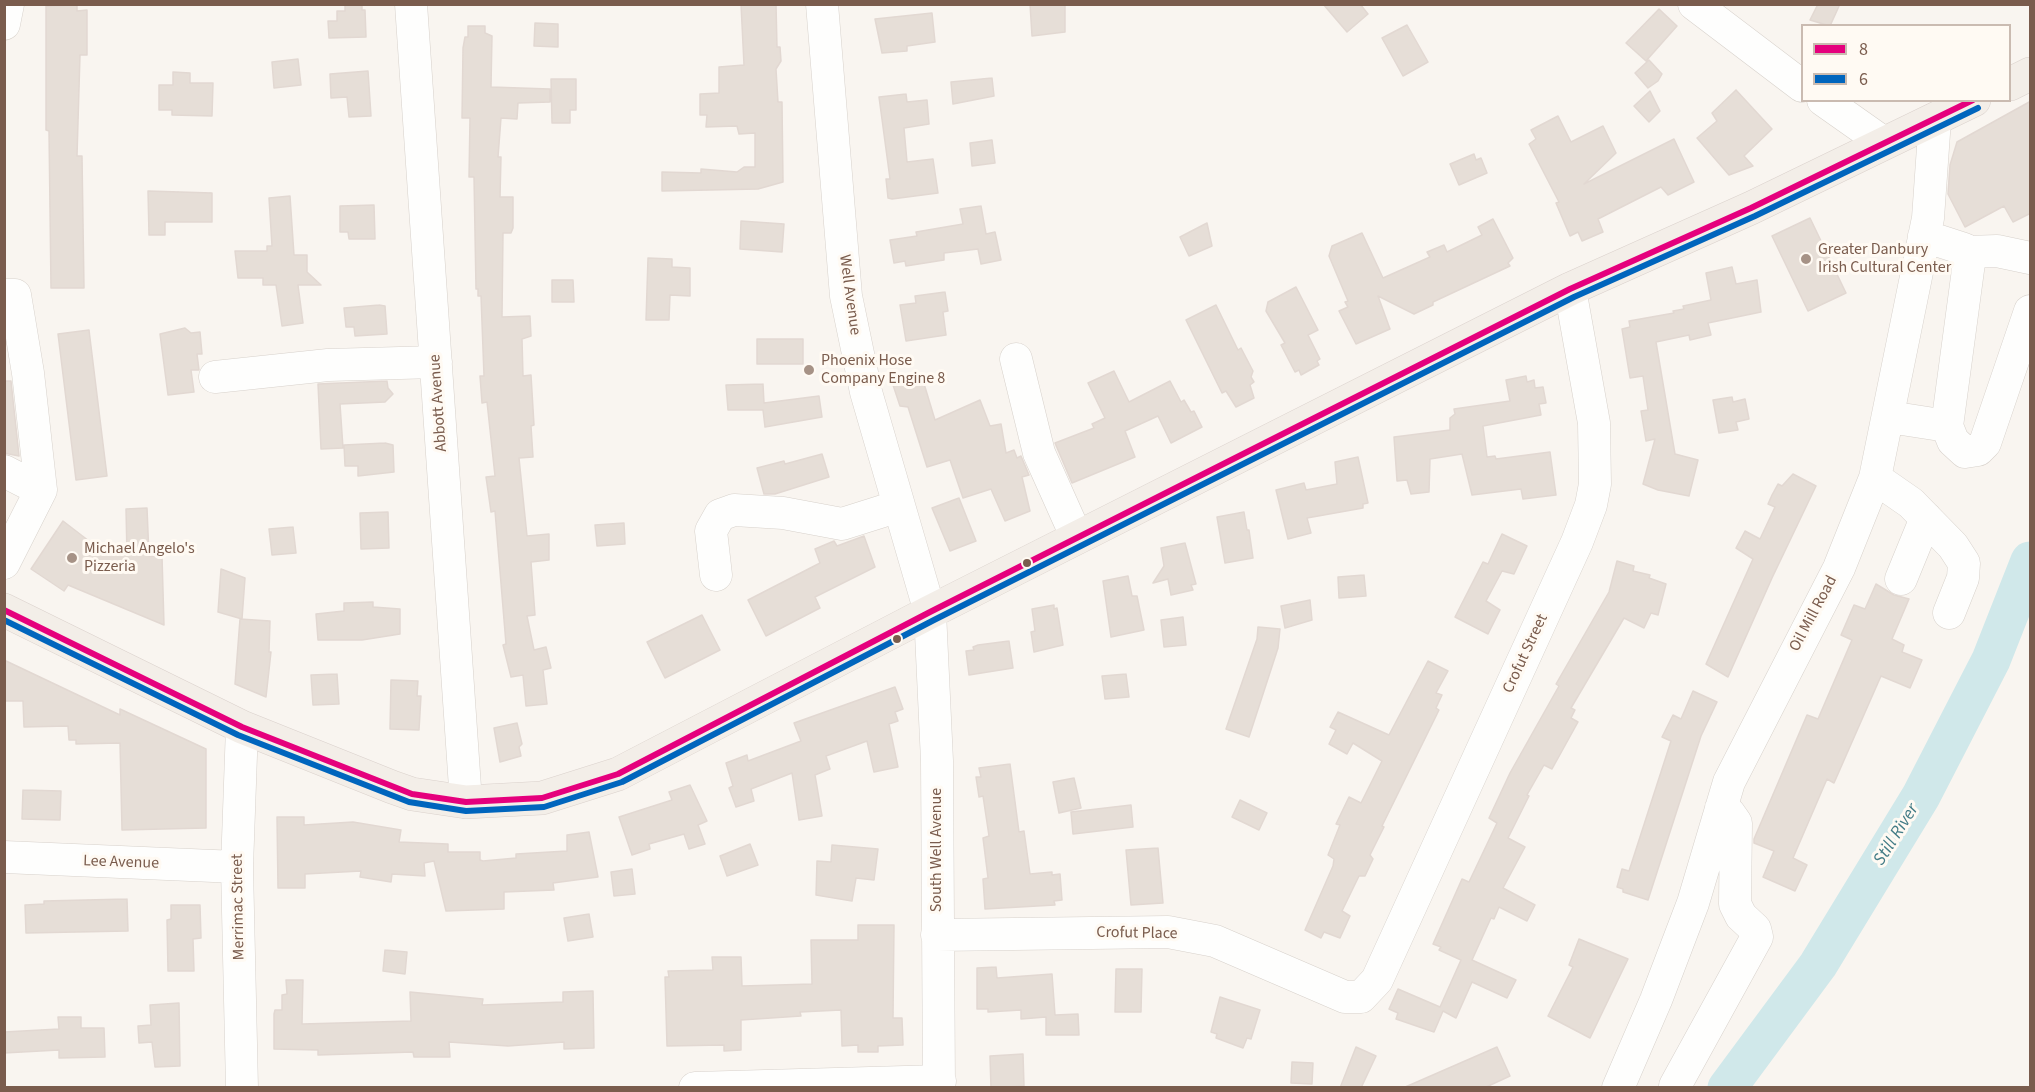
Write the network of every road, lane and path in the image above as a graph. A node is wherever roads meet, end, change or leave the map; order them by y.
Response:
1 (8, 4) edge
2 (411, 4) edge
3 (822, 4) edge
4 (1694, 4) edge
5 (4, 24) edge
6 (2031, 74) edge
7 (1801, 84) edge
8 (2011, 84) edge
9 (1826, 102) edge
10 (1970, 102) edge
11 (1935, 119) junction
12 (1884, 143) junction
13 (1924, 236) junction
14 (1967, 252) junction
15 (2031, 258) edge
16 (1570, 289) junction
17 (4, 295) edge
18 (2031, 311) edge
19 (1016, 359) dead end
20 (436, 362) junction
21 (215, 377) dead end
22 (1888, 417) junction
23 (1947, 426) junction
24 (4, 471) edge
25 (1875, 478) junction
26 (41, 490) junction
27 (899, 506) junction
28 (1926, 518) junction
29 (1077, 538) junction
30 (4, 563) edge
31 (716, 575) dead end
32 (1901, 579) dead end
33 (4, 610) edge
34 (930, 612) junction
35 (1949, 613) dead end
36 (242, 727) junction
37 (466, 802) junction
38 (1721, 808) junction
39 (4, 856) edge
40 (237, 867) junction
41 (937, 935) junction
42 (1361, 997) joint
43 (940, 1084) edge
44 (1675, 1086) dead end
45 (242, 1088) edge
46 (695, 1088) edge
47 (1618, 1088) edge

1 - 5 street
2 - 20 street, Abbott Avenue
3 - 27 street, Well Avenue
4 - 7 street
6 - 8 main road
9 - 12 street
10 - 11 main road
11 - 12 main road
11 - 13 street, Oil Mill Road
12 - 16 main road
13 - 14 street
13 - 22 street, Oil Mill Road
14 - 15 street
14 - 23 street
16 - 29 main road
16 - 42 street, Crofut Street
17 - 26 street
18 - 23 street
19 - 29 street
20 - 21 street
20 - 37 street, Abbott Avenue
22 - 23 street
22 - 25 street, Oil Mill Road
24 - 26 street
25 - 28 street
25 - 38 street, Oil Mill Road
26 - 30 street
27 - 31 street
27 - 34 street, Well Avenue
28 - 32 street
28 - 35 street
29 - 34 main road
33 - 36 main road
34 - 37 main road
34 - 41 street, South Well Avenue
36 - 37 main road
36 - 40 street, Merrimac Street
38 - 44 street
38 - 47 street, Oil Mill Road
39 - 40 street, Lee Avenue
40 - 45 street, Merrimac Street
41 - 42 street, Crofut Place
41 - 43 street, South Well Avenue
43 - 46 street

